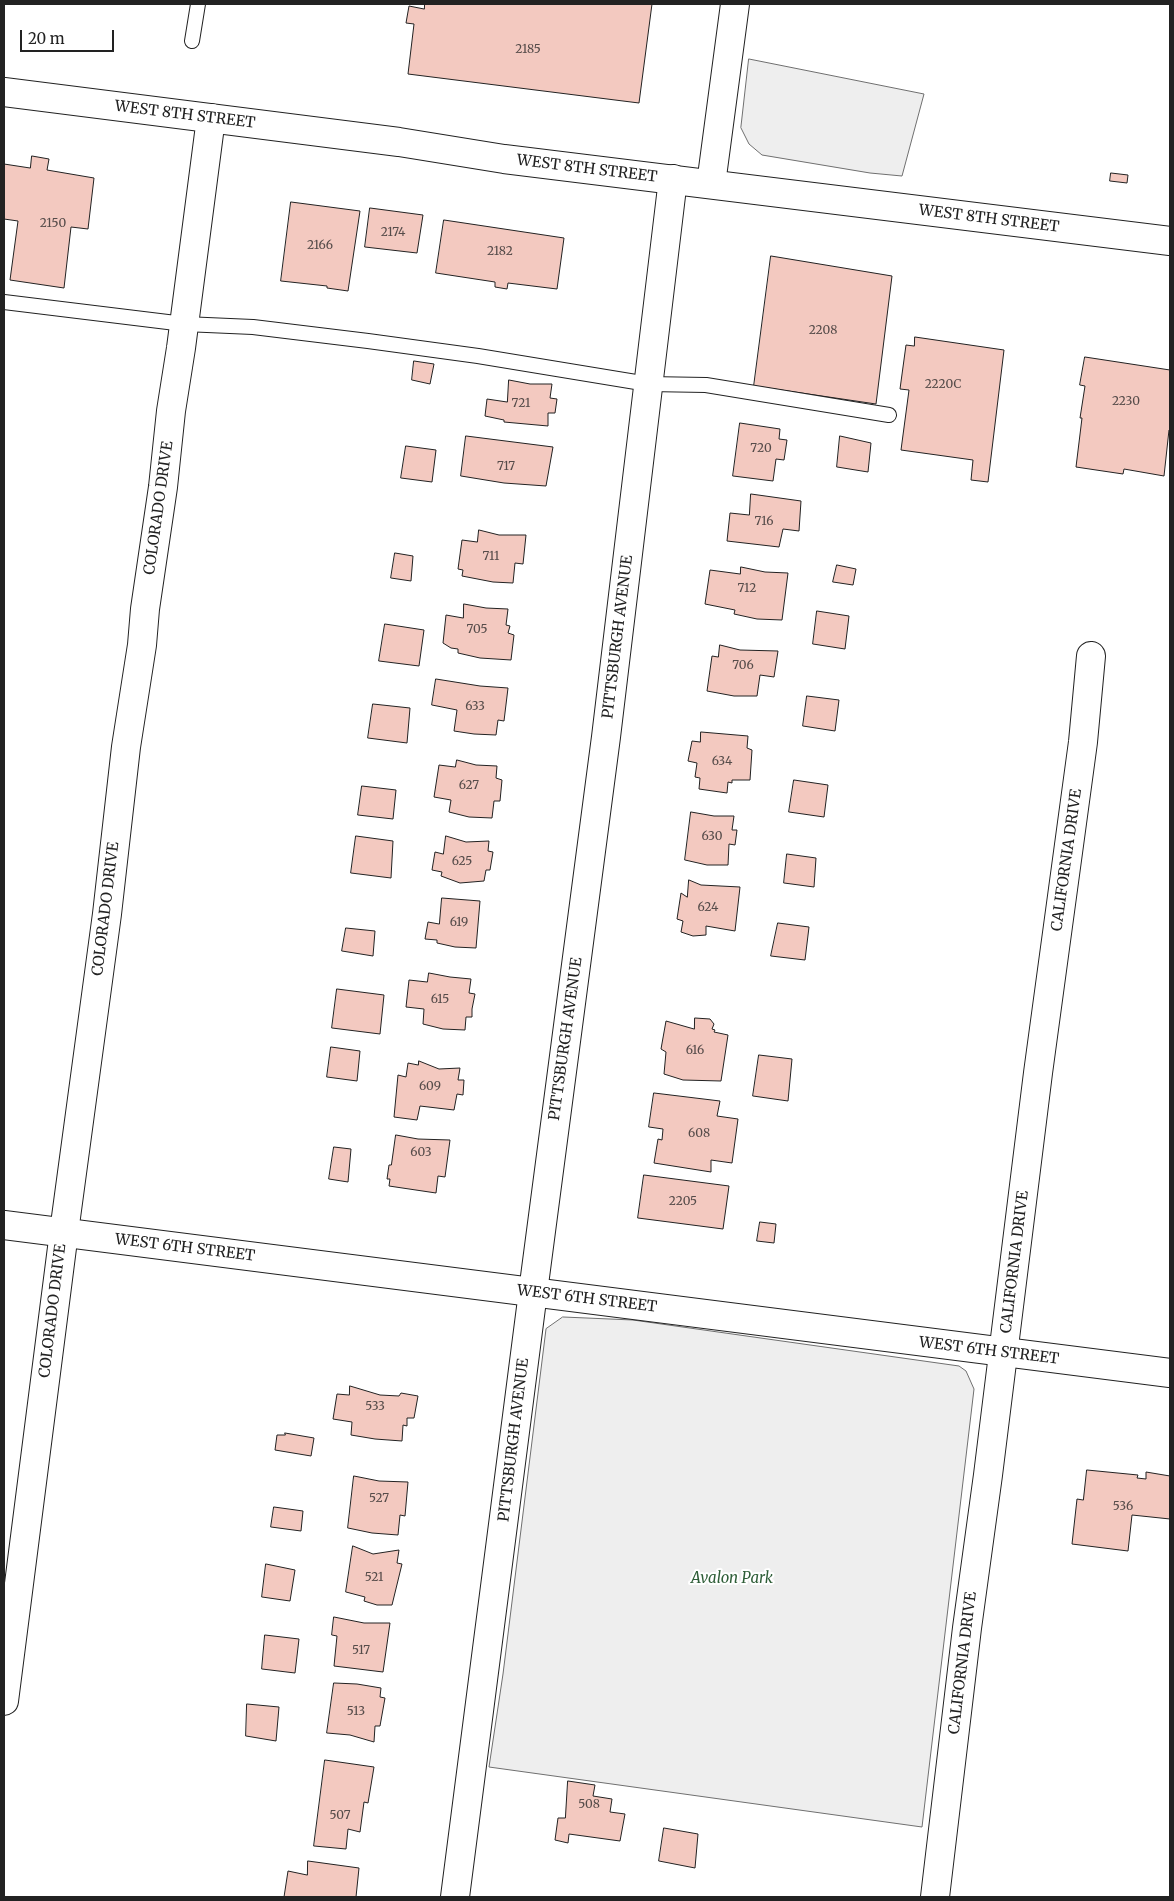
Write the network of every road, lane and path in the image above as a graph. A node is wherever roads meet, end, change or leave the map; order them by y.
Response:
1 (198, 4) edge
2 (735, 4) edge
3 (192, 41) dead end
4 (4, 92) edge
5 (211, 118) junction
6 (672, 179) junction
7 (711, 184) junction
8 (1170, 242) edge
9 (4, 302) edge
10 (184, 324) junction
11 (648, 384) junction
12 (889, 415) dead end
13 (1091, 656) dead end
14 (4, 1225) edge
15 (64, 1232) junction
16 (533, 1292) junction
17 (1003, 1353) junction
18 (1170, 1373) edge
19 (4, 1701) edge
20 (455, 1897) edge
21 (935, 1897) edge

1 - 3 lane
2 - 7 street
4 - 5 street, WEST 8TH STREET
5 - 6 street, WEST 8TH STREET
5 - 10 street, COLORADO DRIVE
6 - 7 street, WEST 8TH STREET
6 - 11 street, PITTSBURGH AVENUE
7 - 8 street, WEST 8TH STREET
9 - 10 lane
10 - 11 lane
10 - 15 street, COLORADO DRIVE
11 - 12 lane
11 - 16 street, PITTSBURGH AVENUE
13 - 17 street, CALIFORNIA DRIVE
14 - 15 street, WEST 6TH STREET
15 - 16 street, WEST 6TH STREET
15 - 19 street, COLORADO DRIVE
16 - 17 street, WEST 6TH STREET
16 - 20 street, PITTSBURGH AVENUE
17 - 18 street, WEST 6TH STREET
17 - 21 street, CALIFORNIA DRIVE

